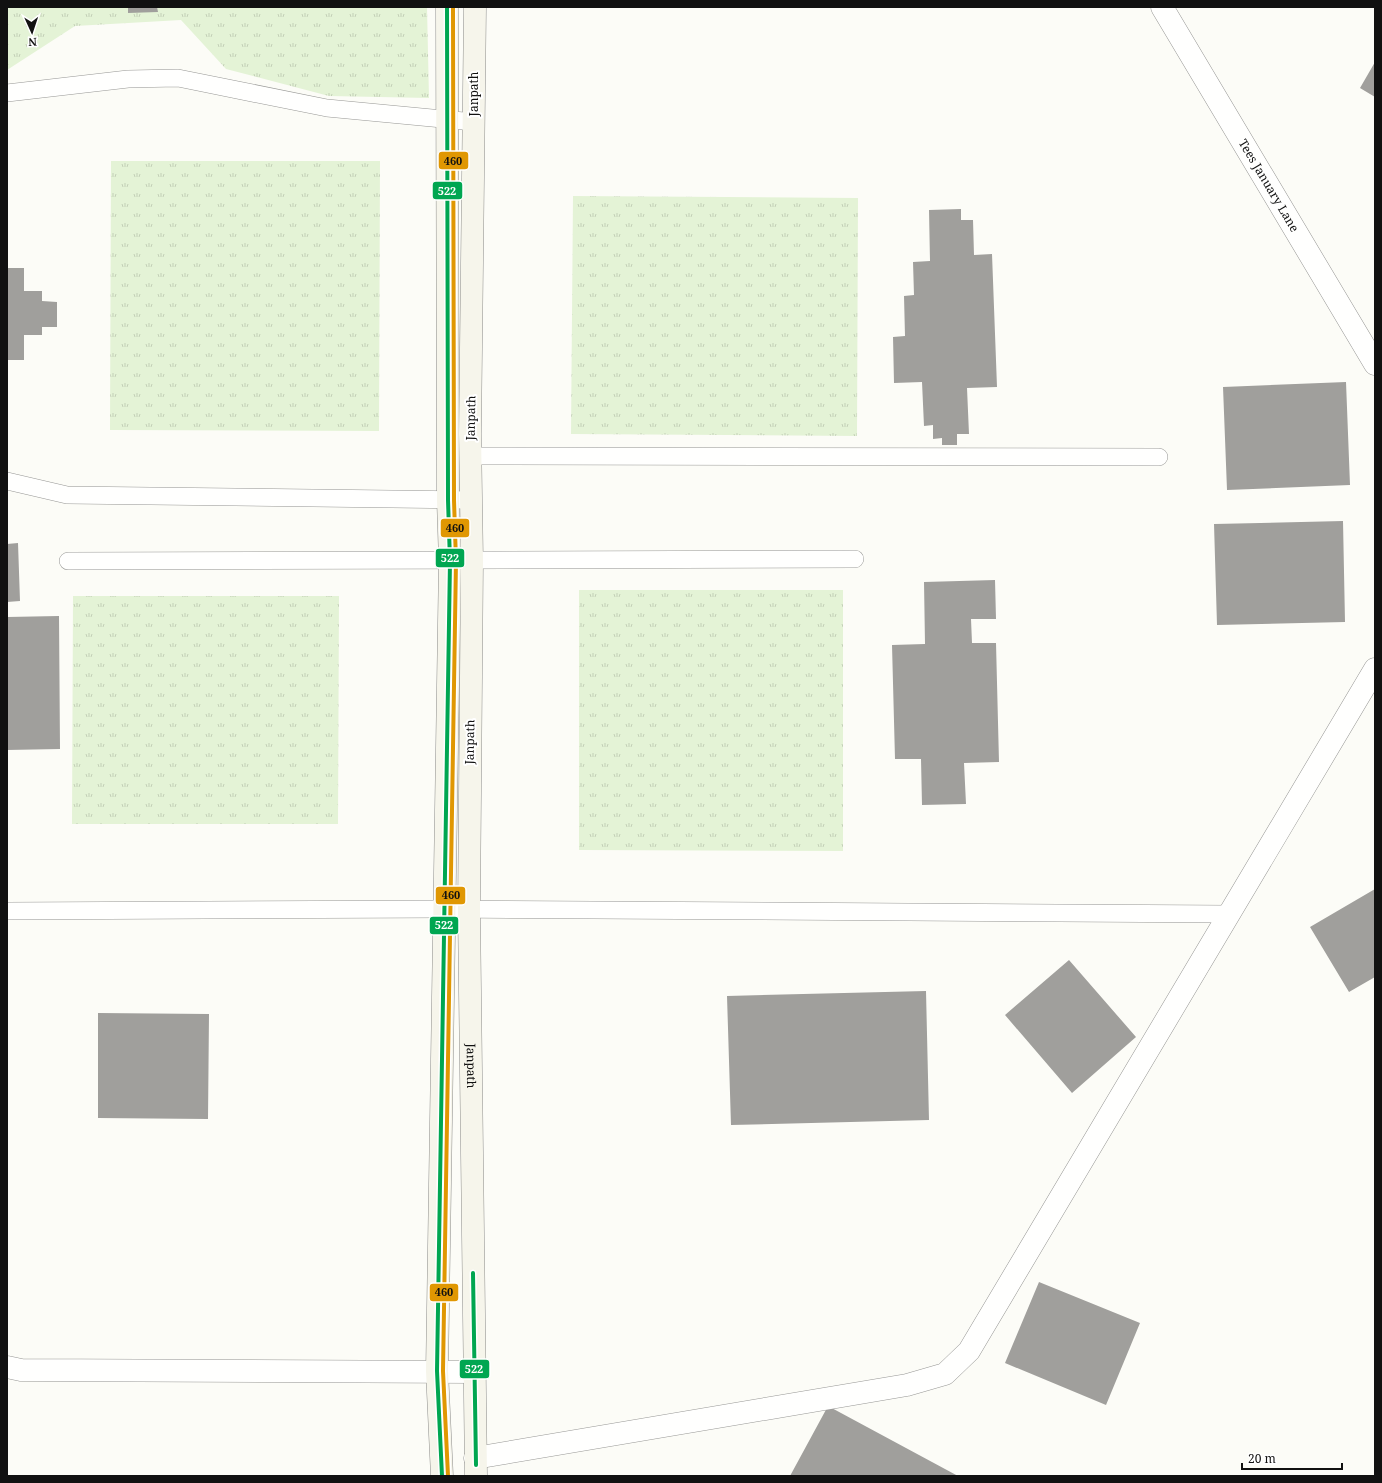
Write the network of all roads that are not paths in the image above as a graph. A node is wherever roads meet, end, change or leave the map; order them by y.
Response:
1 (446, 7) edge
2 (475, 7) edge
3 (1166, 8) edge
4 (7, 93) edge
5 (446, 120) junction
6 (474, 122) junction
7 (1375, 364) edge
8 (470, 456) junction
9 (1159, 457) dead end
10 (7, 481) edge
11 (448, 500) junction
12 (471, 500) junction
13 (855, 559) dead end
14 (472, 560) junction
15 (68, 561) dead end
16 (450, 561) junction
17 (1375, 669) edge
18 (444, 909) junction
19 (469, 910) junction
20 (7, 911) edge
21 (1229, 914) junction
22 (7, 1367) edge
23 (437, 1372) junction
24 (474, 1372) junction
25 (476, 1467) edge
26 (442, 1476) edge

1 - 5 main road, Janpath
2 - 6 main road, Janpath
3 - 7 street, Tees January Lane
4 - 5 lane
5 - 6 lane
5 - 11 main road, Janpath
6 - 8 main road, Janpath
8 - 9 lane
8 - 12 main road, Janpath
10 - 11 lane
11 - 12 lane
11 - 16 main road, Janpath
12 - 14 main road, Janpath
13 - 14 lane
14 - 16 lane
14 - 19 main road, Janpath
15 - 16 lane
16 - 18 main road, Janpath
17 - 21 street
18 - 19 lane
18 - 20 lane
18 - 23 main road, Janpath
19 - 21 lane
19 - 24 main road, Janpath
21 - 25 street
22 - 23 street
23 - 24 street
23 - 26 main road, Janpath
24 - 25 main road, Janpath

